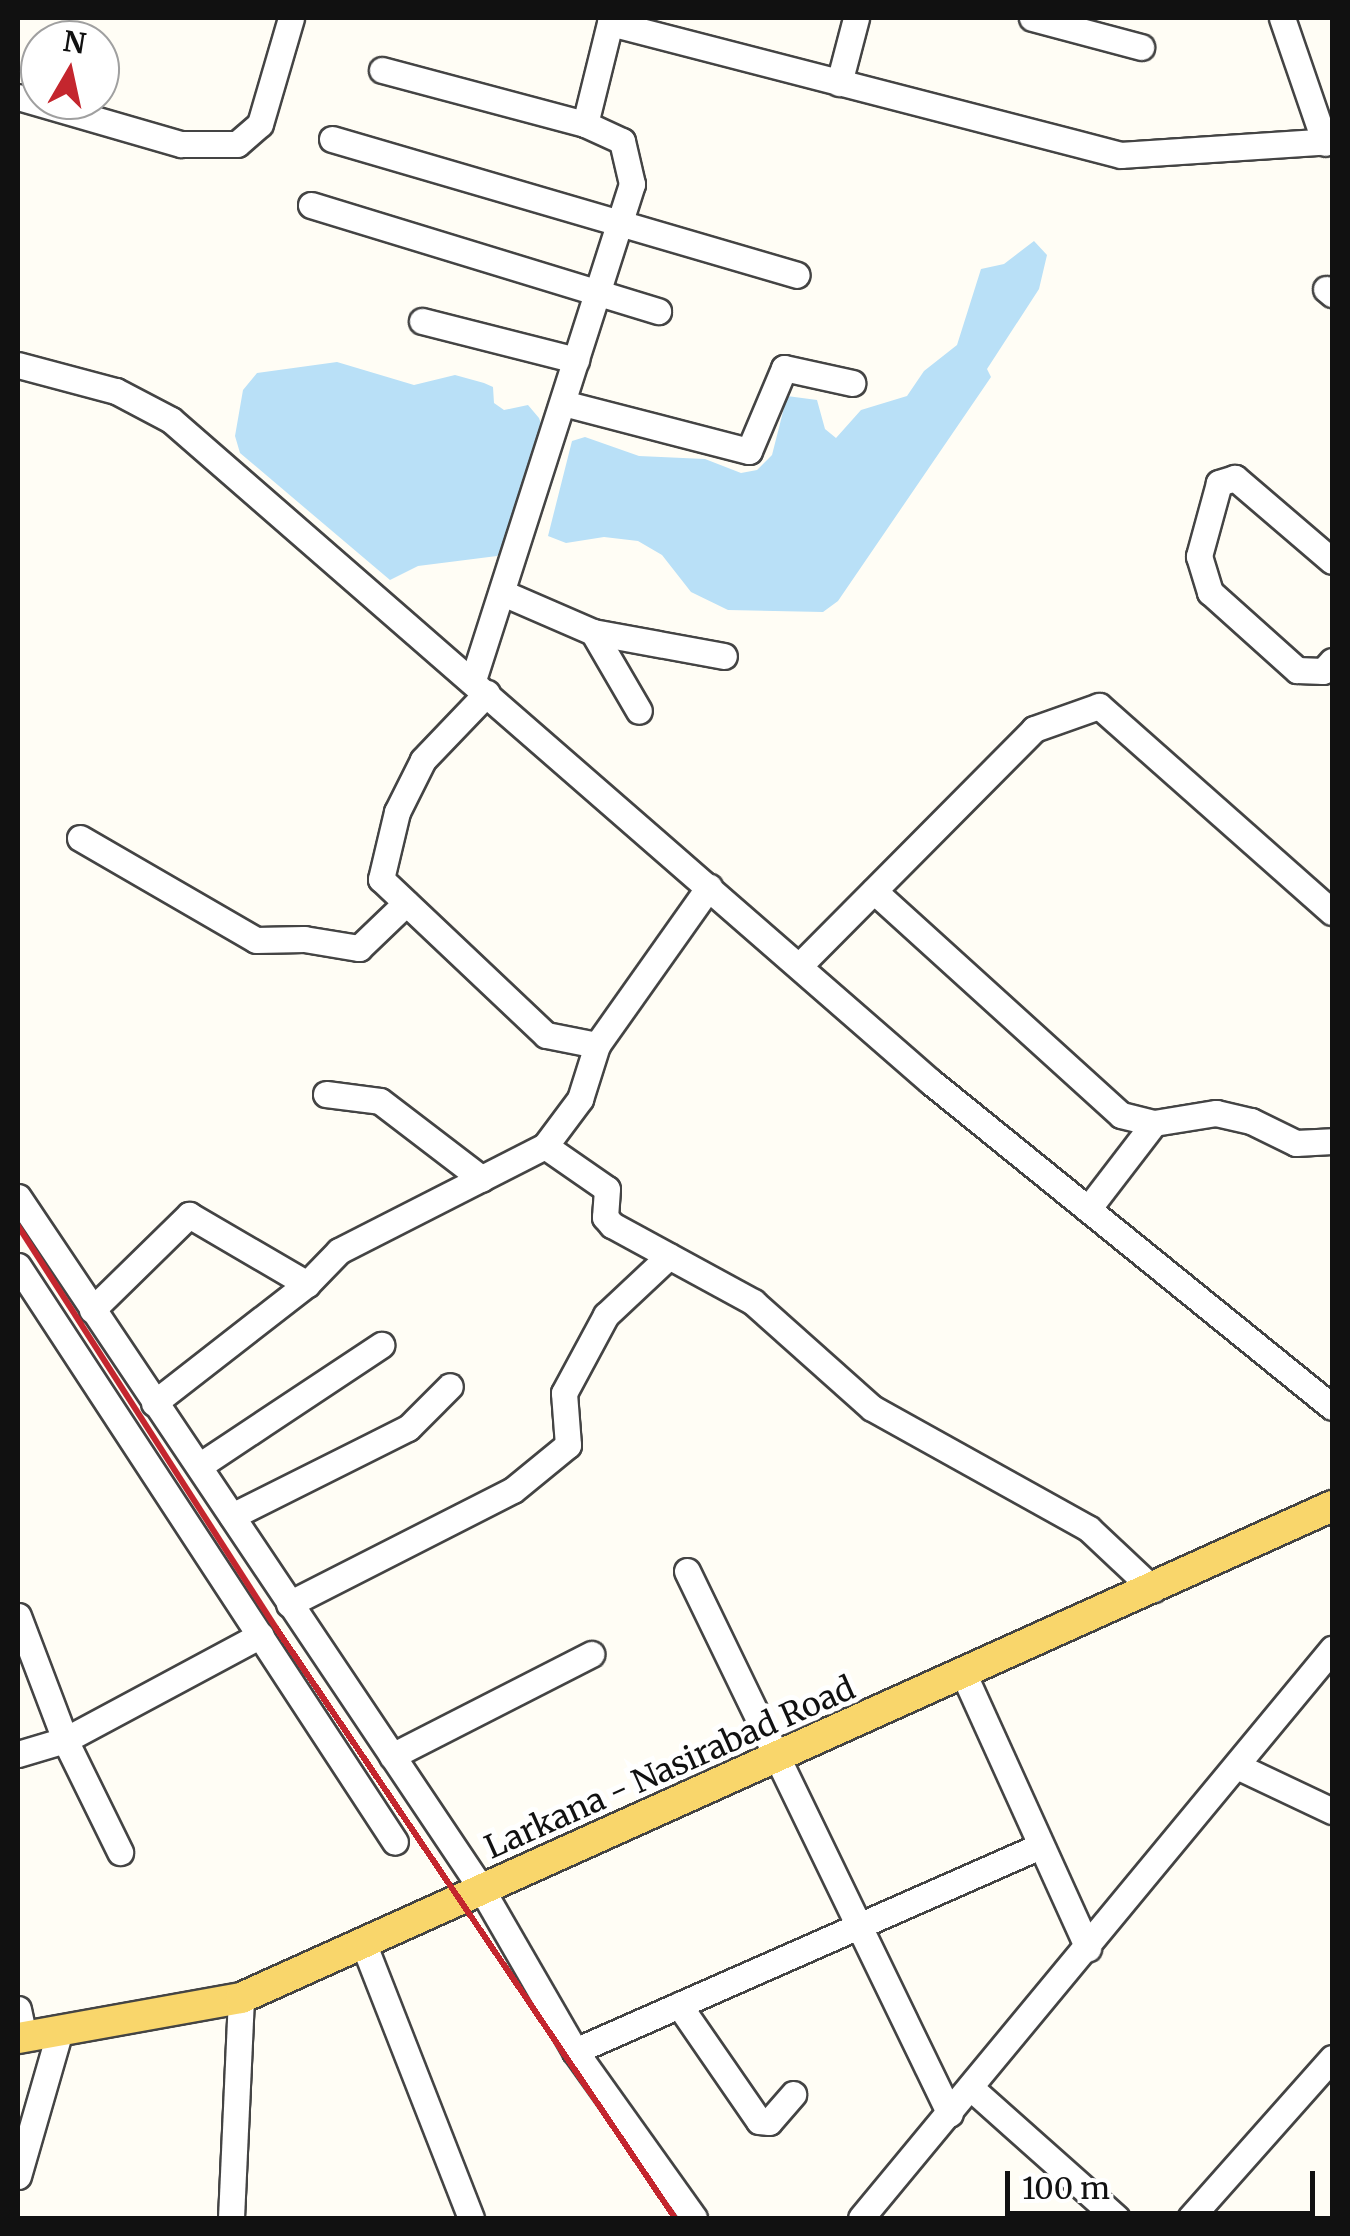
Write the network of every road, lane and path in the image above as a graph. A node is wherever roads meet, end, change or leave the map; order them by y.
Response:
1 (291, 18) edge
2 (856, 18) edge
3 (1032, 18) edge
4 (1282, 18) edge
5 (605, 19) edge
6 (1081, 24) edge
7 (1141, 47) dead end
8 (382, 70) dead end
9 (839, 83) junction
10 (18, 97) edge
11 (586, 124) junction
12 (332, 139) dead end
13 (1328, 142) edge
14 (311, 205) dead end
15 (620, 221) junction
16 (797, 275) dead end
17 (598, 292) junction
18 (658, 311) dead end
19 (422, 321) dead end
20 (576, 360) junction
21 (18, 365) edge
22 (852, 384) dead end
23 (563, 403) junction
24 (1332, 561) edge
25 (503, 593) junction
26 (594, 632) junction
27 (724, 656) dead end
28 (1332, 661) edge
29 (480, 686) junction
30 (638, 711) dead end
31 (80, 838) dead end
32 (709, 887) junction
33 (874, 891) junction
34 (406, 903) junction
35 (1332, 912) edge
36 (799, 966) junction
37 (598, 1044) junction
38 (326, 1094) dead end
39 (1154, 1123) junction
40 (1332, 1140) edge
41 (545, 1146) junction
42 (482, 1179) junction
43 (18, 1197) edge
44 (1088, 1209) junction
45 (668, 1256) junction
46 (18, 1266) edge
47 (307, 1284) junction
48 (92, 1310) junction
49 (380, 1344) dead end
50 (450, 1386) dead end
51 (154, 1403) junction
52 (1332, 1407) edge
53 (199, 1466) junction
54 (1332, 1506) edge
55 (232, 1516) junction
56 (688, 1570) dead end
57 (1153, 1590) junction
58 (288, 1604) junction
59 (18, 1616) edge
60 (261, 1635) junction
61 (1332, 1649) edge
62 (591, 1654) dead end
63 (965, 1677) junction
64 (66, 1740) junction
65 (18, 1754) edge
66 (392, 1756) junction
67 (778, 1758) junction
68 (1239, 1766) junction
69 (1332, 1811) edge
70 (394, 1842) dead end
71 (1040, 1846) junction
72 (120, 1852) dead end
73 (481, 1888) junction
74 (859, 1926) junction
75 (364, 1945) junction
76 (1088, 1948) junction
77 (241, 1998) junction
78 (679, 2005) junction
79 (20, 2028) edge
80 (59, 2034) junction
81 (575, 2051) junction
82 (1332, 2058) edge
83 (971, 2088) junction
84 (793, 2094) dead end
85 (950, 2114) junction
86 (18, 2176) edge
87 (232, 2218) edge
88 (470, 2218) edge
89 (694, 2218) edge
90 (860, 2218) edge
91 (1117, 2218) edge
92 (1190, 2218) edge

1 - 10 street
2 - 9 street
3 - 6 street
4 - 13 street
5 - 9 street
5 - 11 street
6 - 7 street
8 - 11 street
9 - 13 street
11 - 15 street
12 - 15 street
14 - 17 street
15 - 16 street
15 - 17 street
17 - 18 street
17 - 20 street
19 - 20 street
20 - 23 street
21 - 29 street
22 - 23 street
23 - 25 street
24 - 28 street
25 - 26 street
25 - 29 street
26 - 27 street
26 - 30 street
29 - 32 street
29 - 34 street
31 - 34 street
32 - 36 street
32 - 37 street
33 - 35 street
33 - 36 street
33 - 39 street
34 - 37 street
36 - 44 street
37 - 41 street
38 - 42 street
39 - 40 street
39 - 44 street
41 - 42 street
41 - 45 street
42 - 47 street
43 - 48 street
44 - 52 street
45 - 57 street
45 - 58 street
46 - 60 street
47 - 48 street
47 - 51 street
48 - 51 street
49 - 53 street
50 - 55 street
51 - 53 street
53 - 55 street
54 - 57 main road, Larkana - Nasirabad Road
55 - 58 street
56 - 67 street
57 - 63 main road, Larkana - Nasirabad Road
58 - 66 street
59 - 64 street
60 - 64 street
60 - 70 street
61 - 68 street
62 - 66 street
63 - 67 main road, Larkana - Nasirabad Road
63 - 71 street
64 - 65 street
64 - 72 street
66 - 73 street
67 - 73 main road, Larkana - Nasirabad Road
67 - 74 street
68 - 69 street
68 - 76 street
71 - 74 street
71 - 76 street
73 - 75 main road, Larkana - Nasirabad Road
73 - 81 street
74 - 78 street
74 - 85 street
75 - 77 main road, Larkana - Nasirabad Road
75 - 88 street
76 - 83 street
77 - 80 main road, Larkana - Nasirabad Road
77 - 87 street
78 - 81 street
78 - 84 street
79 - 80 main road, Larkana - Nasirabad Road
80 - 86 street
81 - 89 street
82 - 92 street
83 - 85 street
83 - 91 street
85 - 90 street

